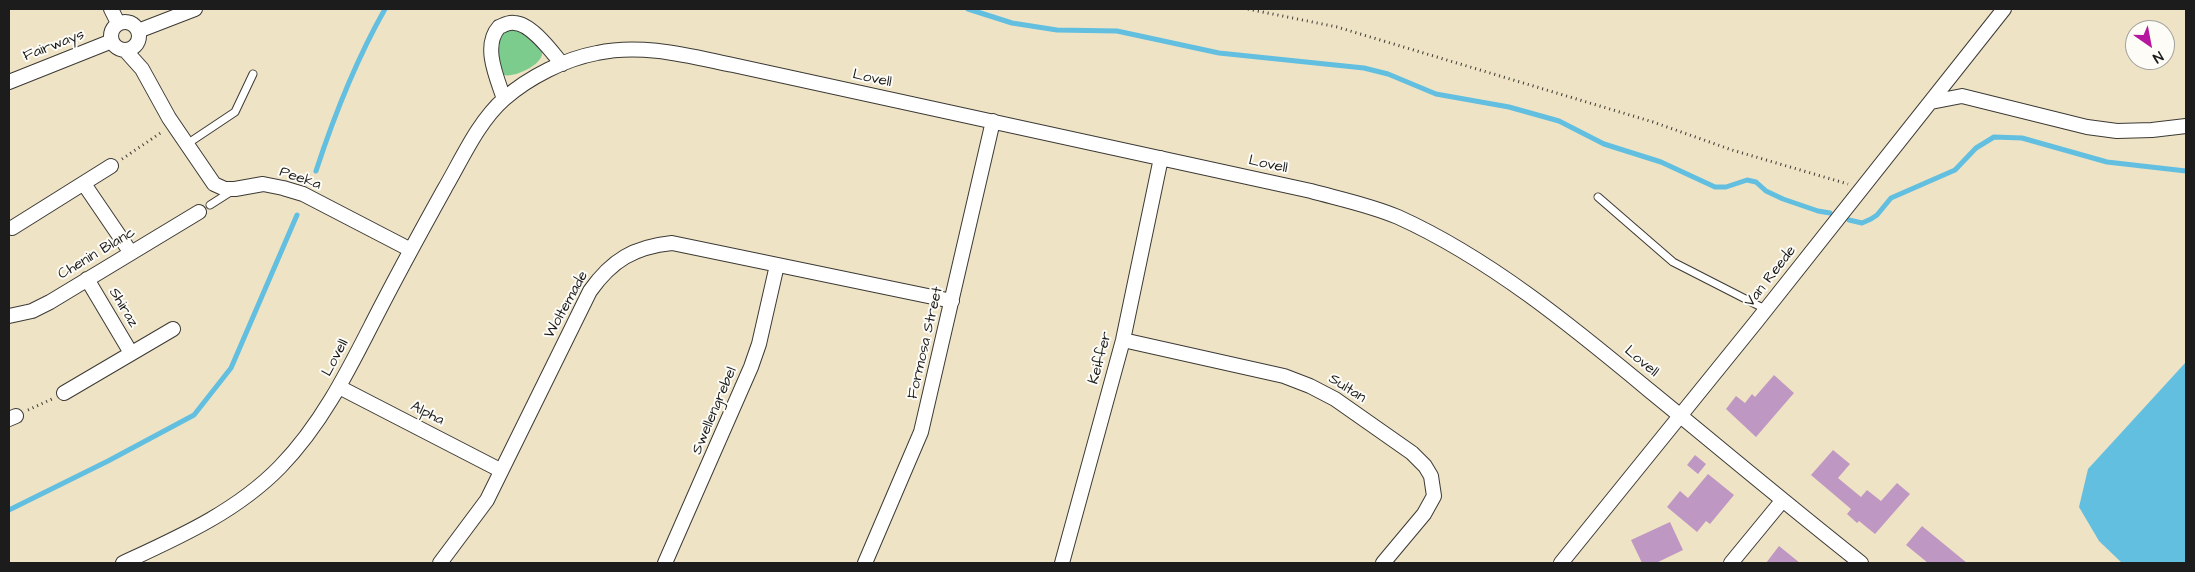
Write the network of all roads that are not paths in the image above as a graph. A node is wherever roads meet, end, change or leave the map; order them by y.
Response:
1 (111, 9) edge
2 (195, 9) edge
3 (2004, 9) edge
4 (118, 23) junction
5 (138, 36) junction
6 (112, 41) junction
7 (125, 50) junction
8 (562, 64) junction
9 (142, 69) junction
10 (253, 74) dead end
11 (9, 82) edge
12 (504, 99) junction
13 (1931, 102) junction
14 (993, 122) junction
15 (2186, 126) edge
16 (187, 144) junction
17 (1160, 158) junction
18 (111, 166) road end
19 (84, 184) junction
20 (235, 190) junction
21 (1598, 197) dead end
22 (204, 208) joint
23 (12, 228) dead end
24 (411, 250) junction
25 (131, 253) junction
26 (777, 265) junction
27 (86, 279) junction
28 (952, 301) junction
29 (1766, 309) junction
30 (9, 316) edge
31 (173, 328) dead end
32 (1123, 340) junction
33 (131, 353) junction
34 (340, 386) junction
35 (64, 393) road end
36 (1680, 415) junction
37 (500, 470) junction
38 (1782, 501) junction
39 (123, 563) edge
40 (440, 563) edge
41 (665, 563) edge
42 (865, 563) edge
43 (1062, 563) edge
44 (1383, 563) edge
45 (1561, 563) edge
46 (1731, 563) edge
47 (1861, 563) edge

1 - 4 street
2 - 5 street
3 - 13 street, Van Reede
4 - 5 street
4 - 6 street
5 - 7 street
5 - 9 street
6 - 7 street
6 - 11 street, Fairways
7 - 9 street
8 - 12 street, Lovell
8 - 12 street
8 - 14 street, Lovell
9 - 16 street
10 - 16 lane
12 - 24 street, Lovell
13 - 15 street
13 - 29 street, Van Reede
14 - 17 street, Lovell
14 - 28 street, Formosa Street
16 - 20 street
17 - 32 street, Keiffer
17 - 36 street, Lovell
18 - 19 street
19 - 23 street
19 - 25 street
20 - 22 lane
20 - 24 street, Peeka
21 - 29 lane
22 - 25 street, Chenin Blanc
24 - 34 street, Lovell
25 - 27 street, Chenin Blanc
26 - 28 street, Woltemade
26 - 37 street, Woltemade
26 - 41 street, Swellengrebel
27 - 30 street, Chenin Blanc
27 - 33 street, Shiraz
28 - 42 street, Formosa Street
29 - 36 street, Van Reede
31 - 33 street, Shiraz
32 - 43 street, Keiffer
32 - 44 street, Sultan
33 - 35 street, Shiraz
34 - 37 street, Alpha
34 - 39 street, Lovell
36 - 38 street, Lovell
36 - 45 street, Van Reede
37 - 40 street, Woltemade
38 - 46 street
38 - 47 street, Lovell

